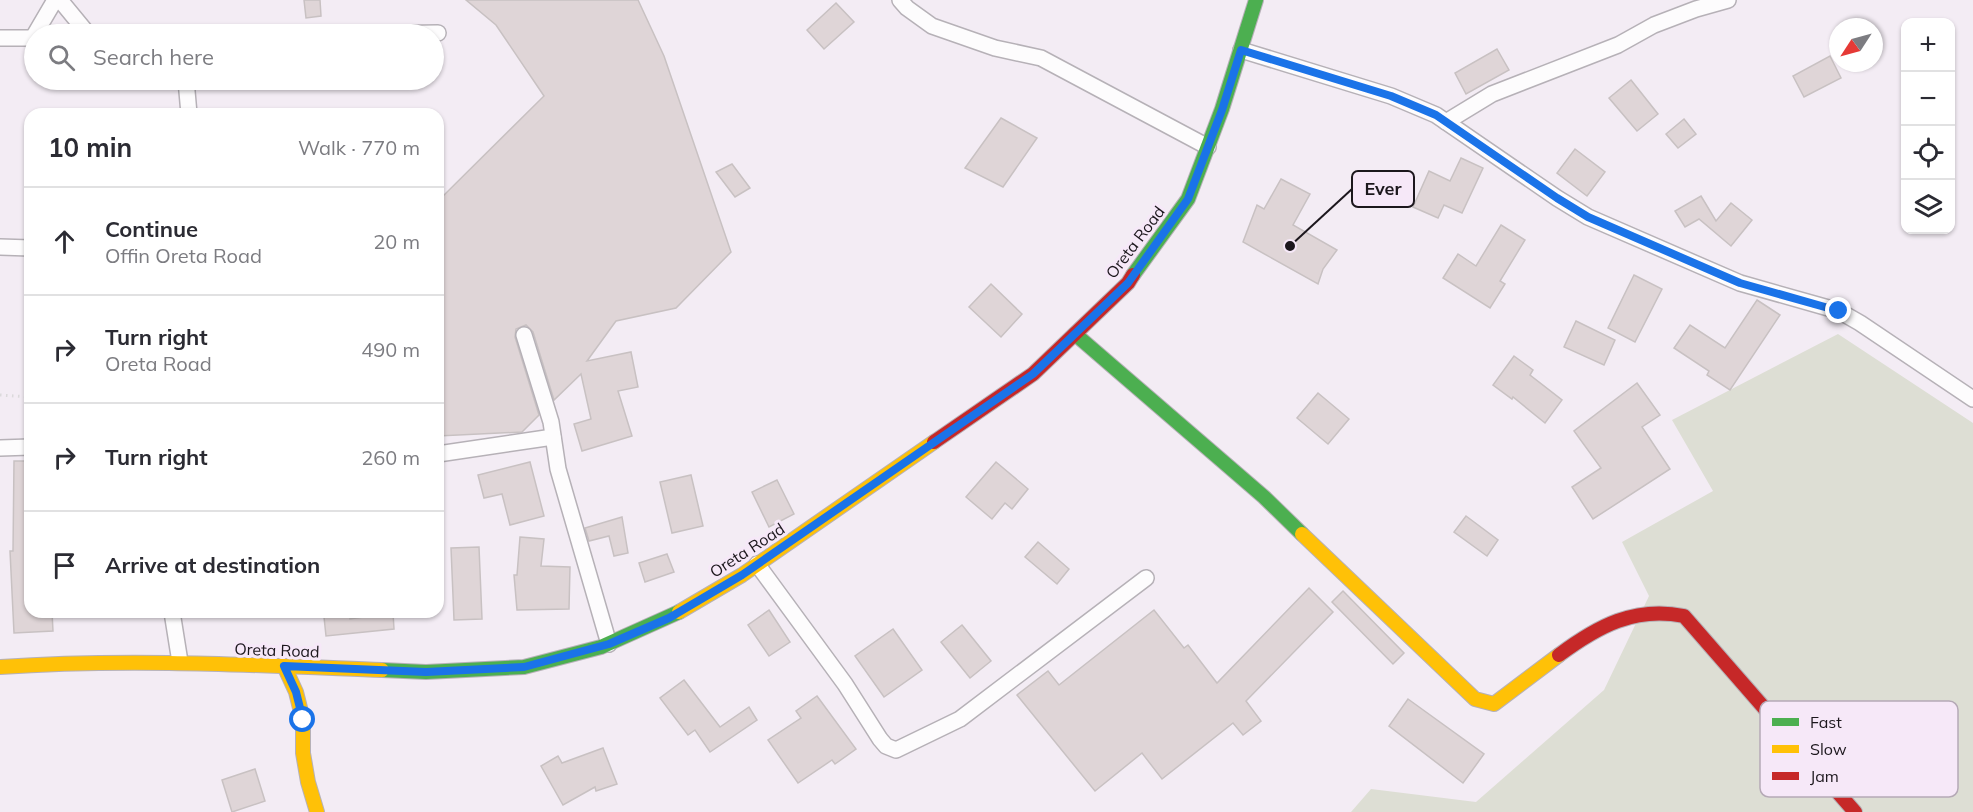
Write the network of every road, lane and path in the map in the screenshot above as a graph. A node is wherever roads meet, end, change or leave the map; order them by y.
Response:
1 (55, 0) edge
2 (60, 0) edge
3 (900, 0) edge
4 (1256, 0) edge
5 (1728, 0) edge
6 (41, 24) edge
7 (80, 24) edge
8 (24, 37) edge
9 (0, 38) edge
10 (1241, 50) junction
11 (187, 90) edge
12 (188, 108) edge
13 (1446, 122) junction
14 (1208, 147) junction
15 (0, 247) edge
16 (24, 248) edge
17 (1075, 334) junction
18 (524, 335) dead end
19 (0, 395) edge
20 (24, 397) edge
21 (1973, 399) edge
22 (553, 438) junction
23 (24, 447) edge
24 (0, 448) edge
25 (444, 453) edge
26 (757, 564) junction
27 (1146, 578) dead end
28 (173, 618) edge
29 (609, 644) junction
30 (180, 662) junction
31 (284, 666) junction
32 (0, 667) edge
33 (1760, 703) edge
34 (1842, 797) edge
35 (317, 812) edge
36 (1855, 812) edge

1 - 6 street
2 - 7 street
3 - 14 street
4 - 10 street, Oreta Road
5 - 13 street
8 - 9 street
10 - 13 street
10 - 14 street, Oreta Road
11 - 12 street
13 - 21 street
14 - 17 street, Oreta Road
15 - 16 street
17 - 26 street, Oreta Road
17 - 33 street
18 - 22 street
19 - 20 path
22 - 25 street
22 - 29 street
23 - 24 street
26 - 27 street
26 - 29 street, Oreta Road
28 - 30 street
29 - 31 street, Oreta Road
30 - 31 street, Oreta Road
30 - 32 street, Oreta Road
31 - 35 street
34 - 36 street

